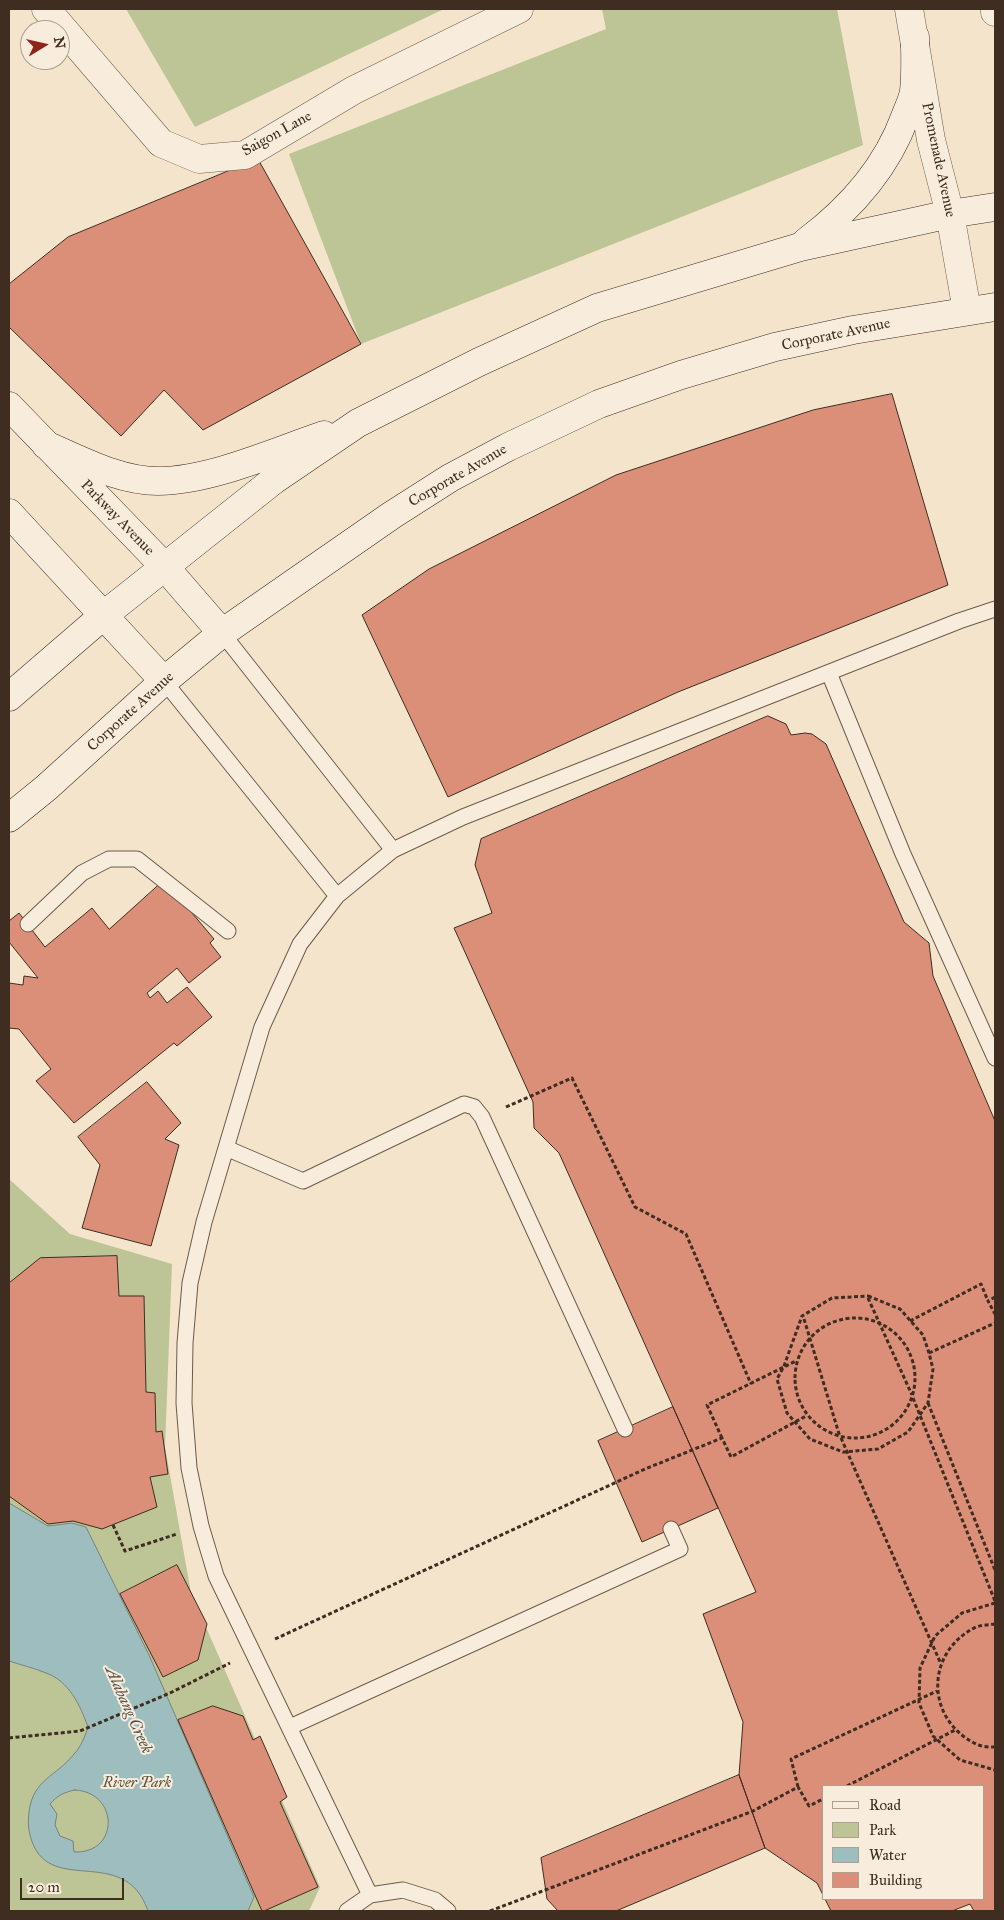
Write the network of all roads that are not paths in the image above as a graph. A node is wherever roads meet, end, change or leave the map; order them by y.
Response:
1 (46, 9) edge
2 (519, 9) edge
3 (909, 9) edge
4 (915, 37) junction
5 (995, 207) edge
6 (950, 214) junction
7 (800, 247) junction
8 (995, 307) edge
9 (967, 311) junction
10 (9, 406) edge
11 (358, 424) junction
12 (46, 445) junction
13 (9, 513) edge
14 (164, 566) junction
15 (995, 609) edge
16 (104, 614) junction
17 (222, 633) junction
18 (829, 673) junction
19 (164, 681) junction
20 (9, 698) edge
21 (9, 818) edge
22 (393, 850) junction
23 (338, 896) junction
24 (28, 924) dead end
25 (228, 931) dead end
26 (995, 1058) edge
27 (226, 1148) junction
28 (626, 1429) dead end
29 (671, 1529) dead end
30 (290, 1728) junction
31 (370, 1895) junction
32 (347, 1911) edge
33 (448, 1911) edge

1 - 2 main road, Saigon Lane
3 - 4 main road, Promenade Avenue
4 - 6 main road, Promenade Avenue
4 - 7 main road
5 - 6 main road
6 - 7 main road
6 - 9 main road, Promenade Avenue
7 - 11 main road
8 - 9 main road, Corporate Avenue
9 - 17 main road, Corporate Avenue
10 - 12 main road, Parkway Avenue
11 - 12 main road
11 - 14 main road
12 - 14 main road, Parkway Avenue
13 - 16 main road
14 - 16 main road
14 - 17 main road, Parkway Avenue
15 - 18 lane
16 - 19 main road
16 - 20 main road
17 - 19 main road, Corporate Avenue
17 - 22 lane
18 - 22 lane
18 - 26 lane
19 - 21 main road, Corporate Avenue
19 - 23 lane
22 - 23 lane
23 - 27 lane
24 - 25 lane
27 - 28 lane
27 - 30 lane
29 - 30 lane
30 - 31 lane
31 - 32 lane
31 - 33 lane

